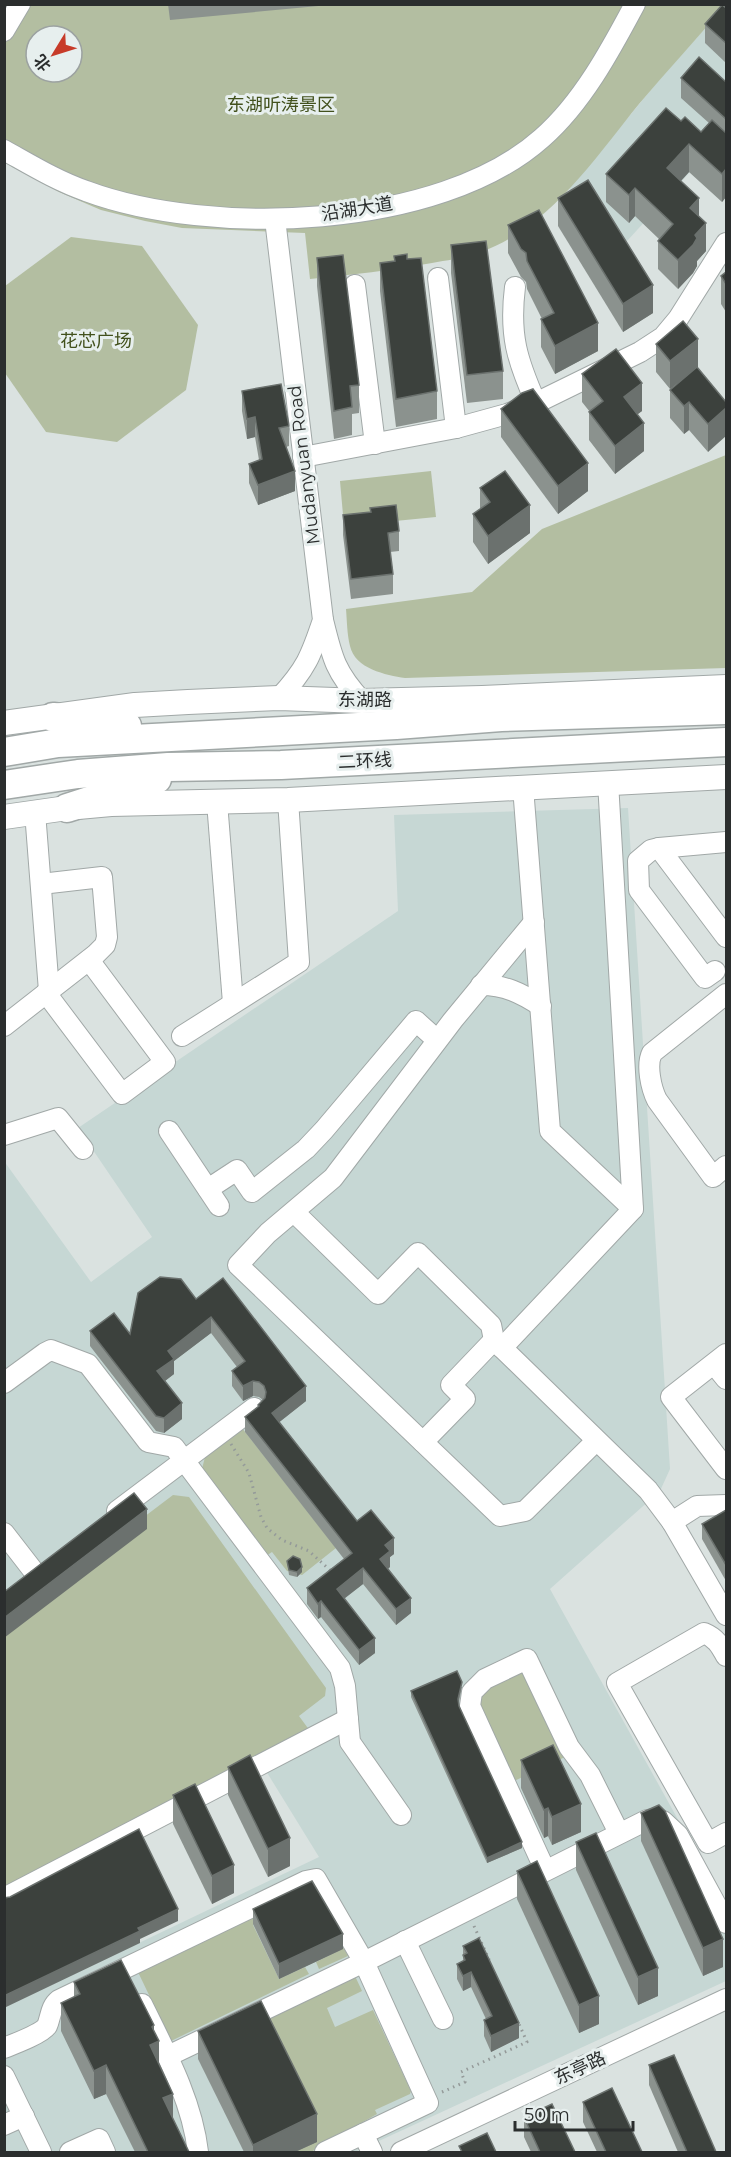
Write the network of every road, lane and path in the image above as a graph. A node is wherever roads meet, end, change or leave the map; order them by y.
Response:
1 (20, 4) edge
2 (635, 4) edge
3 (4, 31) edge
4 (4, 150) edge
5 (275, 219) junction
6 (726, 243) edge
7 (438, 278) dead end
8 (356, 285) dead end
9 (515, 287) dead end
10 (536, 404) junction
11 (456, 428) junction
12 (375, 444) junction
13 (303, 457) junction
14 (323, 620) junction
15 (726, 687) edge
16 (279, 698) junction
17 (362, 701) junction
18 (726, 710) edge
19 (52, 717) junction
20 (4, 723) edge
21 (198, 735) junction
22 (726, 742) edge
23 (4, 752) edge
24 (197, 766) junction
25 (726, 777) edge
26 (608, 783) junction
27 (4, 785) edge
28 (523, 787) junction
29 (288, 800) junction
30 (217, 802) junction
31 (67, 808) junction
32 (35, 812) junction
33 (4, 817) edge
34 (726, 842) edge
35 (659, 848) junction
36 (41, 884) junction
37 (534, 922) junction
38 (726, 937) edge
39 (88, 960) junction
40 (723, 973) edge
41 (481, 985) junction
42 (48, 992) junction
43 (726, 994) edge
44 (233, 1003) junction
45 (540, 1006) junction
46 (7, 1019) edge
47 (182, 1036) dead end
48 (437, 1040) junction
49 (169, 1131) dead end
50 (4, 1135) edge
51 (83, 1149) dead end
52 (726, 1166) edge
53 (633, 1209) junction
54 (294, 1212) junction
55 (498, 1344) junction
56 (720, 1359) edge
57 (726, 1379) edge
58 (4, 1383) edge
59 (254, 1408) edge
60 (222, 1431) junction
61 (596, 1440) junction
62 (423, 1442) junction
63 (184, 1460) junction
64 (726, 1469) edge
65 (726, 1505) edge
66 (672, 1522) junction
67 (100, 1524) edge
68 (4, 1533) edge
69 (54, 1559) edge
70 (324, 1578) edge
71 (726, 1615) edge
72 (726, 1656) edge
73 (348, 1719) junction
74 (401, 1815) dead end
75 (619, 1833) junction
76 (726, 1833) edge
77 (545, 1870) junction
78 (4, 1898) edge
79 (466, 1910) junction
80 (726, 1923) edge
81 (405, 1941) junction
82 (364, 1962) junction
83 (125, 1970) junction
84 (494, 1971) edge
85 (726, 1999) edge
86 (443, 2019) dead end
87 (518, 2022) edge
88 (4, 2048) edge
89 (168, 2056) junction
90 (4, 2076) edge
91 (426, 2099) junction
92 (16, 2111) edge
93 (4, 2125) edge
94 (363, 2134) junction
95 (41, 2152) edge
96 (70, 2152) edge
97 (105, 2152) edge
98 (198, 2152) edge
99 (325, 2152) edge
100 (372, 2152) edge
101 (401, 2152) edge

1 - 3 street
2 - 5 street, 沿湖大道
4 - 5 street, 沿湖大道
5 - 13 street, Mudanyuan Road
6 - 10 street
7 - 11 street
8 - 12 street
9 - 10 street
10 - 11 street
11 - 12 street
12 - 13 street
13 - 14 street, Mudanyuan Road
14 - 16 street, Mudanyuan Road
14 - 17 street
15 - 17 main road, 东湖路
16 - 17 main road, 东湖路
16 - 19 main road, 东湖路
18 - 21 highway, 二环线
19 - 20 main road, 东湖路
19 - 21 highway
21 - 23 highway, 二环线
22 - 24 highway, 二环线
24 - 27 highway, 二环线
24 - 31 highway
25 - 26 main road
26 - 28 main road
26 - 53 street
28 - 29 main road
28 - 37 street
29 - 30 main road
29 - 44 street
30 - 31 main road
30 - 44 street
31 - 32 main road
32 - 33 main road
32 - 36 street
34 - 35 street
35 - 38 street
35 - 40 street
36 - 39 street
36 - 42 street
37 - 41 street
37 - 45 street
39 - 42 street
39 - 42 street
41 - 45 street
41 - 48 street
42 - 46 street
43 - 52 street
44 - 47 street
45 - 53 street
48 - 49 street
48 - 54 street
50 - 51 street
53 - 55 street
54 - 55 street
54 - 62 street
55 - 61 street
55 - 62 street
56 - 57 street
56 - 64 street
58 - 63 street
59 - 60 street
60 - 63 street
60 - 70 path
61 - 62 street
61 - 66 street
63 - 67 street
63 - 73 street
65 - 66 street
66 - 71 street
68 - 69 street
72 - 76 street
73 - 74 street
73 - 78 street
75 - 77 street
75 - 77 street
75 - 80 street
77 - 79 street
79 - 81 street
79 - 84 path
81 - 82 street
81 - 86 street
82 - 83 street
82 - 89 street
82 - 91 street
83 - 88 street
83 - 89 street
85 - 101 street, 东亭路
87 - 91 path
89 - 98 street
90 - 92 street
91 - 94 street
92 - 93 street
92 - 95 street
94 - 99 street
94 - 100 street
96 - 97 street

